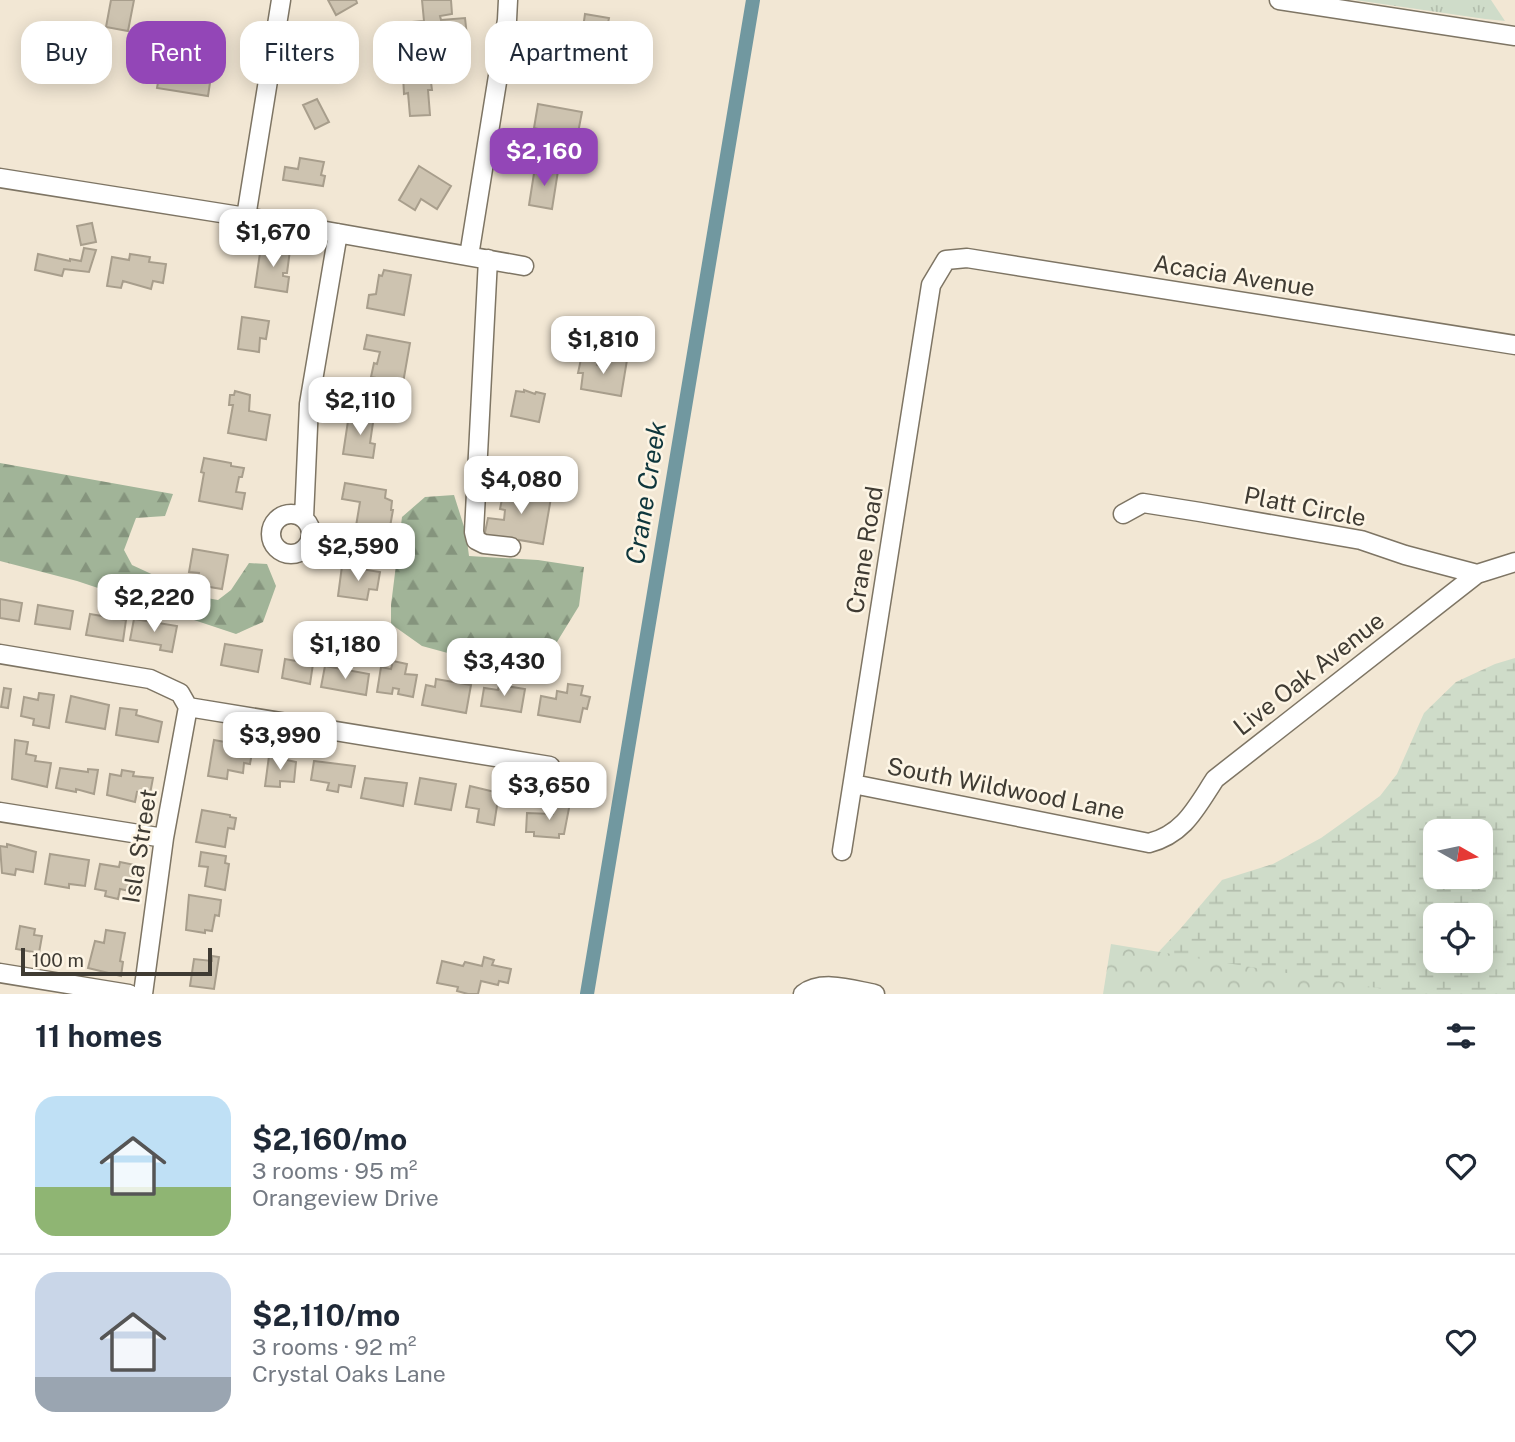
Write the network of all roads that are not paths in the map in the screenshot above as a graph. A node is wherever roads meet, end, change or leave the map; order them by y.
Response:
1 (281, 0) edge
2 (508, 0) edge
3 (1279, 0) edge
4 (1515, 36) edge
5 (0, 178) edge
6 (246, 217) junction
7 (338, 233) junction
8 (469, 256) junction
9 (488, 259) junction
10 (946, 260) joint
11 (524, 266) dead end
12 (1515, 345) edge
13 (1123, 514) dead end
14 (304, 518) dead end
15 (511, 547) dead end
16 (1515, 562) edge
17 (1477, 574) junction
18 (0, 654) edge
19 (188, 707) junction
20 (550, 766) dead end
21 (853, 784) junction
22 (0, 812) edge
23 (164, 838) junction
24 (1149, 843) joint
25 (842, 850) dead end
26 (0, 973) edge
27 (807, 991) edge
28 (129, 994) edge
29 (143, 994) edge
30 (875, 994) edge

1 - 6 street
2 - 8 street
3 - 4 street
5 - 6 street
6 - 7 street
7 - 8 street
7 - 14 street
8 - 9 street
9 - 11 street
9 - 15 street
10 - 12 street, Acacia Avenue
10 - 21 street, Crane Road
13 - 17 street, Platt Circle
16 - 17 street, Live Oak Avenue
17 - 24 street, Live Oak Avenue
18 - 19 street
19 - 20 street
19 - 23 street, Isla Street
21 - 24 street, South Wildwood Lane
21 - 25 street, Crane Road
22 - 23 street
23 - 29 street, Isla Street
26 - 28 street
27 - 30 street

